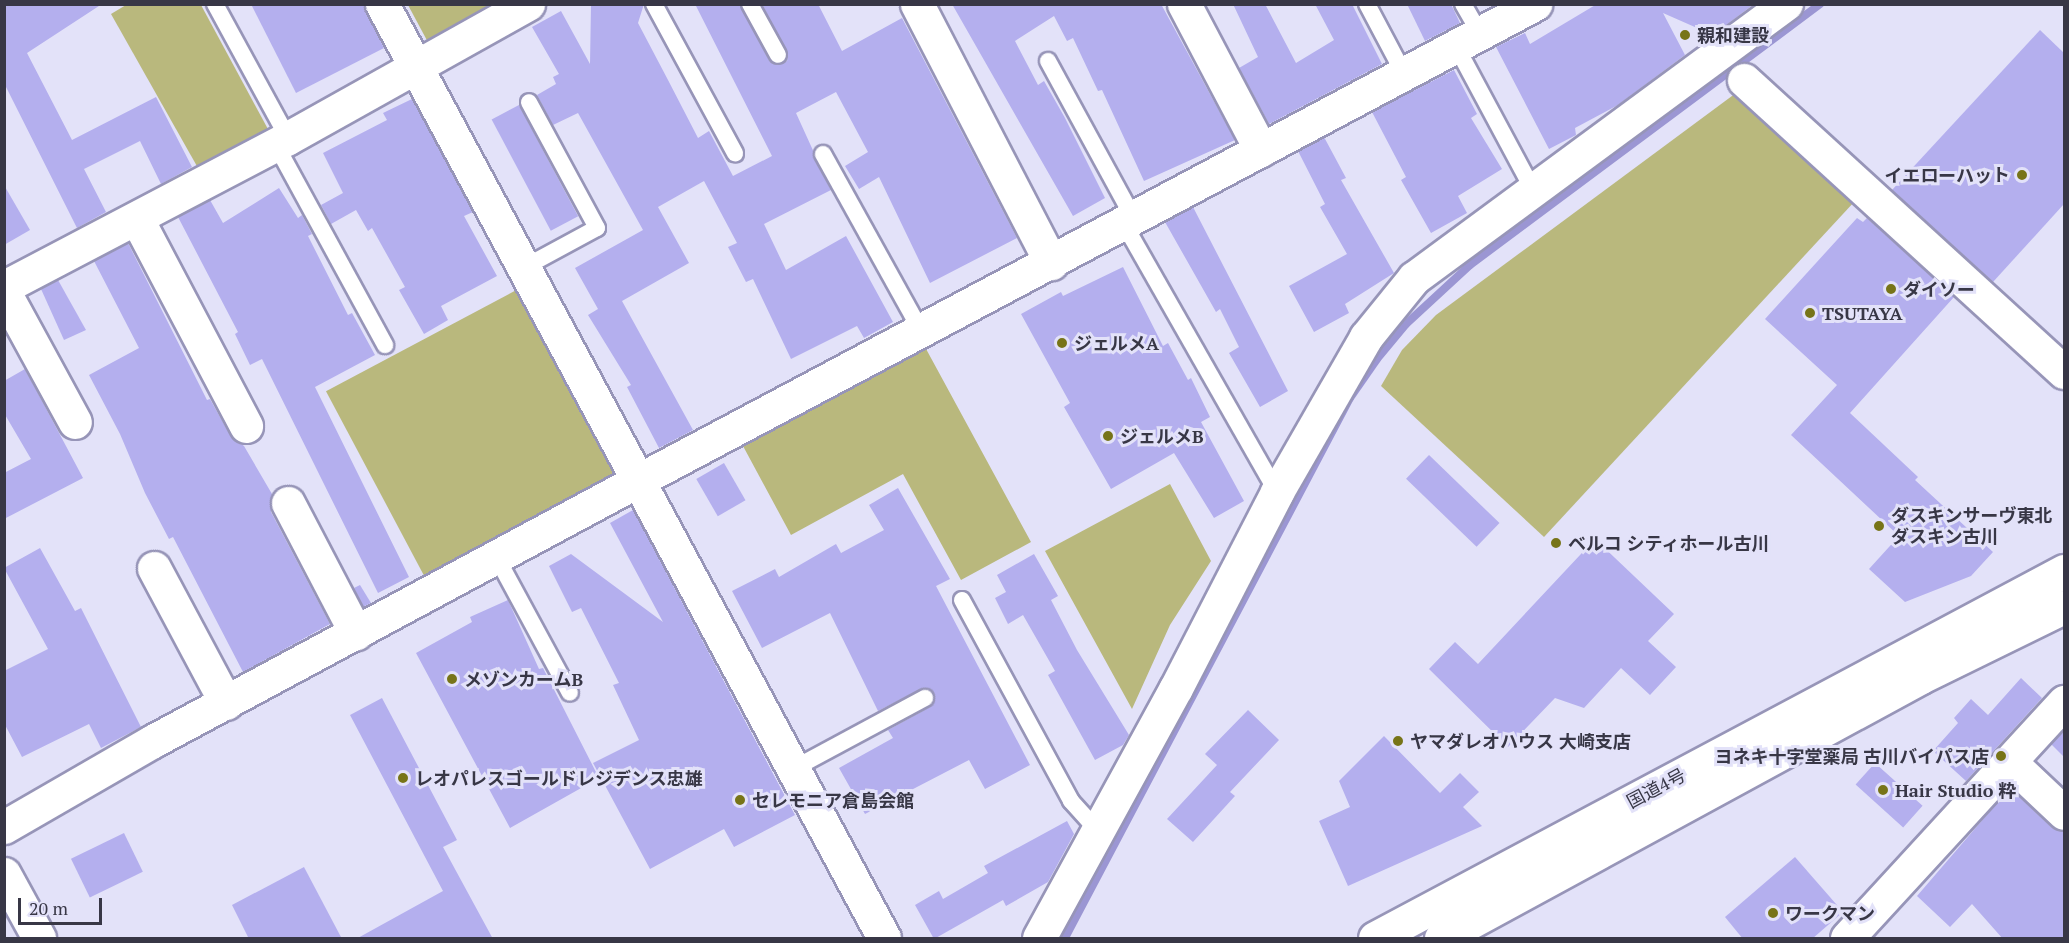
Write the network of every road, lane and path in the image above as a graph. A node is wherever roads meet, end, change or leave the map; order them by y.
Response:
1 (215, 4) edge
2 (382, 4) edge
3 (528, 4) edge
4 (654, 4) edge
5 (750, 4) edge
6 (917, 4) edge
7 (1184, 4) edge
8 (1367, 4) edge
9 (1463, 4) edge
10 (1534, 4) edge
11 (1772, 13) edge
12 (1468, 40) junction
13 (778, 55) dead end
14 (1048, 62) dead end
15 (414, 65) junction
16 (1404, 74) junction
17 (1744, 80) dead end
18 (529, 102) dead end
19 (282, 141) junction
20 (1261, 150) junction
21 (735, 153) dead end
22 (823, 154) dead end
23 (1532, 188) junction
24 (137, 219) junction
25 (1129, 221) junction
26 (1051, 263) junction
27 (523, 268) junction
28 (4, 290) edge
29 (921, 331) junction
30 (385, 345) dead end
31 (2064, 372) edge
32 (75, 422) dead end
33 (246, 426) dead end
34 (639, 480) junction
35 (1276, 492) junction
36 (288, 503) dead end
37 (496, 558) junction
38 (154, 568) dead end
39 (2064, 571) edge
40 (962, 600) dead end
41 (2064, 607) edge
42 (356, 633) junction
43 (570, 693) dead end
44 (924, 698) dead end
45 (2064, 702) edge
46 (226, 703) junction
47 (2010, 762) junction
48 (793, 769) junction
49 (2064, 813) edge
50 (4, 827) edge
51 (1098, 831) junction
52 (4, 874) edge
53 (39, 939) edge
54 (884, 939) edge
55 (1039, 939) edge
56 (1375, 939) edge
57 (1441, 939) edge
58 (1847, 939) edge

1 - 19 lane
2 - 15 main road
3 - 15 main road
4 - 21 lane
5 - 13 lane
6 - 26 main road
7 - 20 main road
8 - 16 lane
9 - 12 lane
10 - 12 main road
11 - 23 main road
12 - 16 main road
12 - 23 lane
14 - 25 lane
15 - 19 main road
15 - 27 main road
16 - 20 main road
17 - 31 main road
18 - 27 lane
19 - 24 main road
19 - 30 lane
20 - 25 main road
22 - 29 lane
23 - 35 main road
24 - 28 main road
24 - 33 main road
25 - 26 main road
25 - 35 lane
26 - 29 main road
27 - 34 main road
28 - 32 main road
29 - 34 main road
34 - 37 main road
34 - 48 main road
35 - 51 main road
36 - 42 main road
37 - 42 main road
37 - 43 lane
38 - 46 main road
39 - 56 main road, 国道4号
40 - 51 lane
41 - 57 main road, 国道4号
42 - 46 main road
44 - 48 lane
45 - 47 main road
46 - 50 main road
47 - 49 main road
47 - 58 main road
48 - 54 main road
51 - 55 main road
52 - 53 main road

